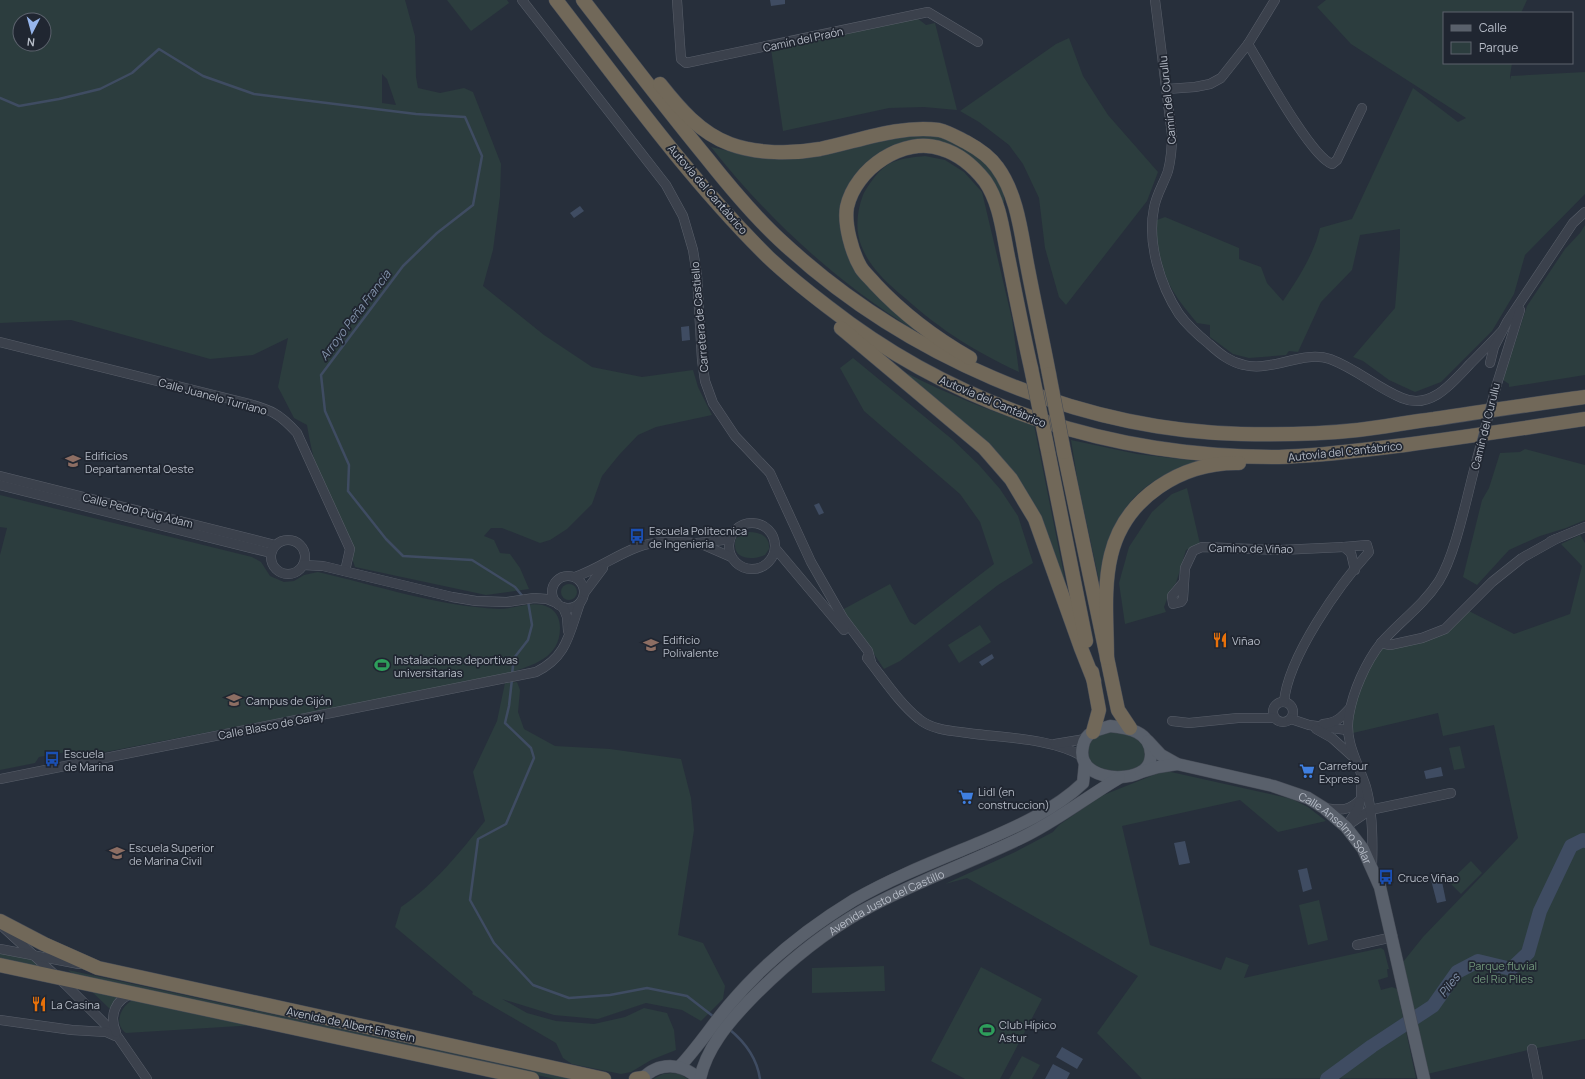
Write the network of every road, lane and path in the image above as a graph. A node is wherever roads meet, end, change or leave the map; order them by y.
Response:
1 (522, 0) edge
2 (556, 0) edge
3 (583, 0) edge
4 (591, 0) edge
5 (677, 0) edge
6 (1155, 0) edge
7 (1275, 0) edge
8 (978, 42) dead end
9 (1248, 44) junction
10 (1167, 90) junction
11 (1362, 108) dead end
12 (673, 150) junction
13 (1585, 212) edge
14 (1522, 302) junction
15 (1501, 332) junction
16 (1510, 341) junction
17 (0, 342) edge
18 (1472, 362) junction
19 (1491, 363) junction
20 (1496, 387) junction
21 (1022, 388) junction
22 (1585, 397) edge
23 (1585, 419) edge
24 (1446, 439) junction
25 (0, 476) edge
26 (0, 485) edge
27 (1585, 527) edge
28 (730, 539) junction
29 (698, 543) junction
30 (1344, 547) junction
31 (776, 548) junction
32 (273, 549) junction
33 (305, 554) junction
34 (731, 557) junction
35 (771, 560) junction
36 (607, 564) junction
37 (303, 565) junction
38 (323, 566) junction
39 (1355, 570) junction
40 (345, 571) junction
41 (574, 577) junction
42 (803, 579) junction
43 (823, 583) junction
44 (1183, 583) dead end
45 (553, 587) junction
46 (585, 592) junction
47 (534, 598) junction
48 (580, 603) junction
49 (560, 605) junction
50 (825, 606) junction
51 (568, 635) junction
52 (1382, 643) junction
53 (1107, 658) junction
54 (871, 662) junction
55 (1094, 681) junction
56 (1284, 702) junction
57 (1351, 707) junction
58 (1274, 718) junction
59 (1291, 719) junction
60 (1172, 721) dead end
61 (1309, 725) junction
62 (1130, 728) junction
63 (1347, 732) junction
64 (1089, 735) junction
65 (1326, 735) junction
66 (1148, 741) junction
67 (1050, 744) junction
68 (1354, 758) junction
69 (1084, 760) junction
70 (1177, 764) junction
71 (1360, 771) junction
72 (1139, 773) junction
73 (1119, 778) junction
74 (0, 779) edge
75 (1451, 793) dead end
76 (1360, 799) junction
77 (1324, 808) junction
78 (1370, 810) junction
79 (1346, 827) junction
80 (1372, 866) junction
81 (0, 920) edge
82 (0, 924) edge
83 (1393, 937) junction
84 (1357, 945) dead end
85 (0, 949) edge
86 (35, 955) junction
87 (0, 965) edge
88 (98, 968) junction
89 (58, 977) junction
90 (135, 993) junction
91 (0, 1020) edge
92 (118, 1037) junction
93 (1532, 1049) dead end
94 (680, 1066) junction
95 (147, 1079) edge
96 (532, 1079) edge
97 (604, 1079) edge
98 (640, 1079) edge
99 (700, 1079) edge
100 (1424, 1079) edge
101 (1538, 1079) edge

1 - 43 street, Carretera de Castiello
2 - 12 highway, Autovía del Cantábrico
3 - 21 highway, Autovía del Cantábrico
4 - 53 highway, bridge
5 - 8 street, Camín del Praón
6 - 10 street, Camín del Curullu
7 - 9 street
9 - 10 street
9 - 11 street
10 - 18 street, Camín del Curullu
12 - 24 highway, Autovía del Cantábrico
12 - 55 highway
13 - 14 street
14 - 15 street
14 - 16 street
15 - 18 street, Camín del Curullu
15 - 19 street
16 - 19 street
16 - 20 street
17 - 40 street, Calle Juanelo Turriano
18 - 19 street
19 - 20 street, Camín del Curullu
20 - 52 street, Camín del Curullu, bridge
21 - 22 highway, Autovía del Cantábrico
21 - 55 highway, bridge
23 - 24 highway, Autovía del Cantábrico
24 - 53 highway
25 - 32 street, Calle Pedro Puig Adam
26 - 32 street, Calle Pedro Puig Adam
27 - 52 street
28 - 29 street
28 - 31 street
28 - 34 street
29 - 34 street
29 - 36 street
30 - 39 street
30 - 39 street, Camino de Viñao
30 - 44 street, Camino de Viñao
31 - 35 street
31 - 42 street
32 - 33 street
32 - 37 street
33 - 37 street
33 - 38 street
34 - 35 street
35 - 42 street
36 - 41 street
36 - 46 street
37 - 38 street
38 - 40 street
39 - 56 street, Camino de Viñao
40 - 47 street
41 - 45 street
41 - 46 street
42 - 50 street
43 - 50 street, Carretera de Castiello
43 - 54 street, Carretera de Castiello
45 - 47 street
45 - 49 street
46 - 48 street
47 - 49 street
48 - 49 street
48 - 51 street
49 - 51 street
50 - 54 street, Carretera de Castiello
51 - 74 street, Calle Blasco de Garay
52 - 57 street, Camín del Curullu
53 - 62 highway
54 - 67 street, Carretera de Castiello
55 - 64 highway
56 - 58 street
56 - 59 street
57 - 61 street
57 - 63 street, Camín del Curullu
58 - 59 street
58 - 60 street
59 - 61 street
61 - 63 street
61 - 65 street
62 - 64 main road
62 - 66 main road
63 - 65 street
63 - 68 street
64 - 67 street, Carretera de Castiello
64 - 69 main road
65 - 68 street
66 - 70 main road, Calle Anselmo Solar
66 - 72 main road
67 - 69 street, Carretera de Castiello
68 - 71 street
69 - 73 main road
69 - 94 main road, Avenida Justo del Castillo
70 - 72 main road, Calle Anselmo Solar
70 - 77 main road, Calle Anselmo Solar
71 - 76 street
71 - 78 street
72 - 73 main road
73 - 99 main road, Avenida Justo del Castillo
75 - 78 street
76 - 77 street
76 - 79 street
77 - 79 main road, Calle Anselmo Solar
78 - 79 street
78 - 80 street
79 - 80 main road, Calle Anselmo Solar
80 - 83 main road, Calle Anselmo Solar
81 - 88 highway, Avenida de Albert Einstein
82 - 86 street
83 - 84 street
83 - 100 main road, Calle Anselmo Solar
85 - 86 street, Avenida de Albert Einstein
86 - 88 street, Avenida de Albert Einstein
86 - 89 street
87 - 89 highway, Avenida de Albert Einstein
88 - 97 highway, Avenida de Albert Einstein
89 - 90 highway, Avenida de Albert Einstein
89 - 92 street
90 - 92 street
90 - 96 highway, Avenida de Albert Einstein
91 - 92 street
92 - 95 street
93 - 101 street
94 - 98 main road
94 - 99 main road

